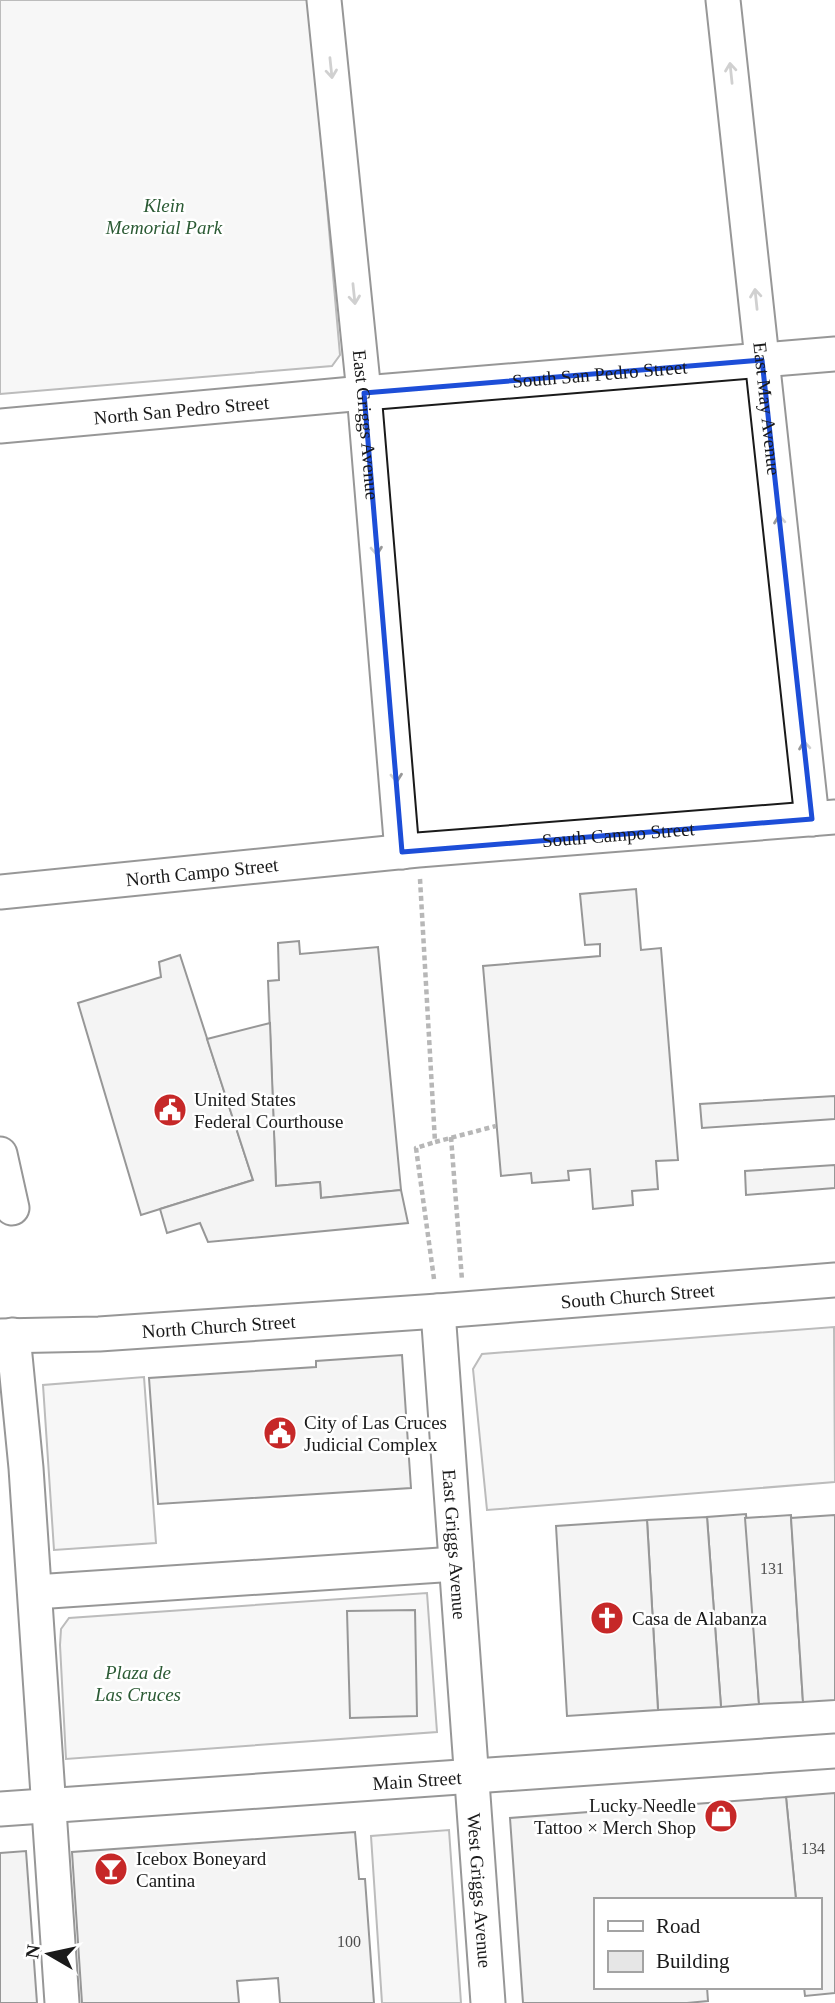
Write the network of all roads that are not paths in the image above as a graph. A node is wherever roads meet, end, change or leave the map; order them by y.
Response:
1 (324, 0) edge
2 (723, 0) edge
3 (835, 354) edge
4 (762, 360) junction
5 (363, 393) junction
6 (0, 426) edge
7 (824, 818) edge
8 (410, 851) junction
9 (0, 892) edge
10 (0, 1154) edge
11 (12, 1209) dead end
12 (835, 1280) edge
13 (451, 1310) junction
14 (6, 1336) edge
15 (456, 1564) junction
16 (34, 1592) junction
17 (835, 1751) edge
18 (472, 1778) junction
19 (49, 1806) junction
20 (0, 1809) edge
21 (62, 2003) edge
22 (488, 2003) edge

1 -> 5 street, East Griggs Avenue
4 -> 2 street, East May Avenue
3 - 4 street, South San Pedro Street
4 - 5 street, South San Pedro Street
7 -> 4 street, East May Avenue
5 - 6 street, North San Pedro Street
5 -> 8 street, East Griggs Avenue
7 - 8 street, South Campo Street
8 - 9 street, North Campo Street
10 - 11 street
12 - 13 street, South Church Street
13 - 14 street, North Church Street
13 - 15 street, East Griggs Avenue
14 - 16 street
15 - 16 street
15 - 18 street, East Griggs Avenue
16 - 19 street
17 - 18 street, Main Street
18 - 19 street, Main Street
18 - 22 street, West Griggs Avenue
19 - 20 street, Main Street
19 - 21 street

